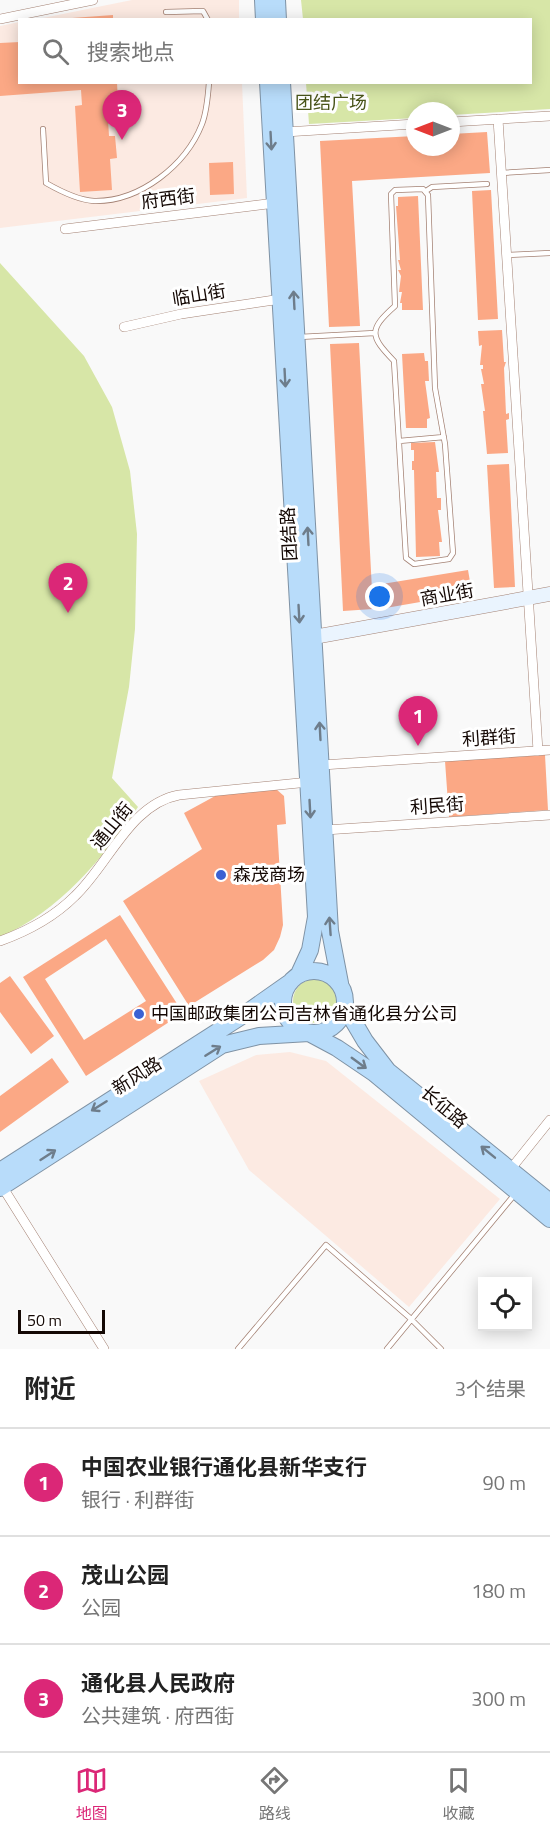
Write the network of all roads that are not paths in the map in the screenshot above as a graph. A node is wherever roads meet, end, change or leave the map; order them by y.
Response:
1 (93, 0) edge
2 (263, 0) edge
3 (277, 0) edge
4 (67, 3) edge
5 (165, 12) dead end
6 (207, 18) edge
7 (264, 18) edge
8 (278, 18) edge
9 (0, 19) edge
10 (209, 84) edge
11 (268, 84) edge
12 (282, 84) edge
13 (550, 116) edge
14 (498, 119) junction
15 (460, 121) edge
16 (406, 125) edge
17 (43, 129) dead end
18 (285, 132) junction
19 (550, 170) edge
20 (501, 173) junction
21 (487, 184) dead end
22 (426, 191) junction
23 (275, 203) junction
24 (65, 229) dead end
25 (550, 253) edge
26 (507, 255) junction
27 (281, 299) junction
28 (124, 327) dead end
29 (375, 333) junction
30 (297, 337) junction
31 (444, 437) junction
32 (399, 441) junction
33 (550, 594) edge
34 (528, 598) junction
35 (314, 637) junction
36 (550, 750) edge
37 (538, 751) junction
38 (322, 765) junction
39 (309, 782) junction
40 (550, 815) edge
41 (325, 830) junction
42 (0, 941) edge
43 (294, 978) junction
44 (340, 983) junction
45 (345, 1007) junction
46 (309, 1033) junction
47 (550, 1120) edge
48 (510, 1170) junction
49 (0, 1182) edge
50 (516, 1192) junction
51 (550, 1202) edge
52 (550, 1219) edge
53 (410, 1318) junction
54 (104, 1349) edge
55 (238, 1349) edge
56 (387, 1349) edge
57 (441, 1349) edge

1 - 4 street
2 - 7 highway
3 - 8 highway
4 - 9 street
5 - 6 lane
10 - 17 lane
11 -> 23 highway, 团结路
12 - 18 highway, 团结路
13 - 14 street
14 - 15 street
14 - 20 street
16 - 18 street
30 -> 18 highway, 团结路
19 - 20 lane
20 - 26 street
21 - 22 lane
22 - 29 lane
22 - 31 lane
23 - 24 street, 府西街
23 - 27 highway, 团结路
25 - 26 lane
26 - 34 street
27 - 28 street, 临山街
27 -> 39 highway, 团结路
29 - 30 lane
29 - 32 lane
35 -> 30 highway, 团结路
31 - 32 lane
31 - 32 lane
33 - 34 street, 商业街
34 - 35 street, 商业街
34 - 37 street
38 -> 35 highway, 团结路
36 - 37 street, 利群街
37 - 38 street, 利群街
38 - 41 highway, 团结路
39 - 42 street, 通山街
39 -> 43 highway, 团结路
40 - 41 street, 利民街
44 -> 41 highway, 团结路
43 - 44 highway
43 - 46 highway
43 -> 49 highway, 新风路
44 - 45 highway
45 - 46 highway
48 -> 45 highway, 长征路
49 -> 46 highway, 新风路
46 -> 50 highway, 长征路
47 - 48 street
48 - 51 highway, 长征路
49 - 54 street
50 - 52 highway, 长征路
50 - 53 lane
53 - 55 lane
53 - 56 lane
53 - 57 lane

